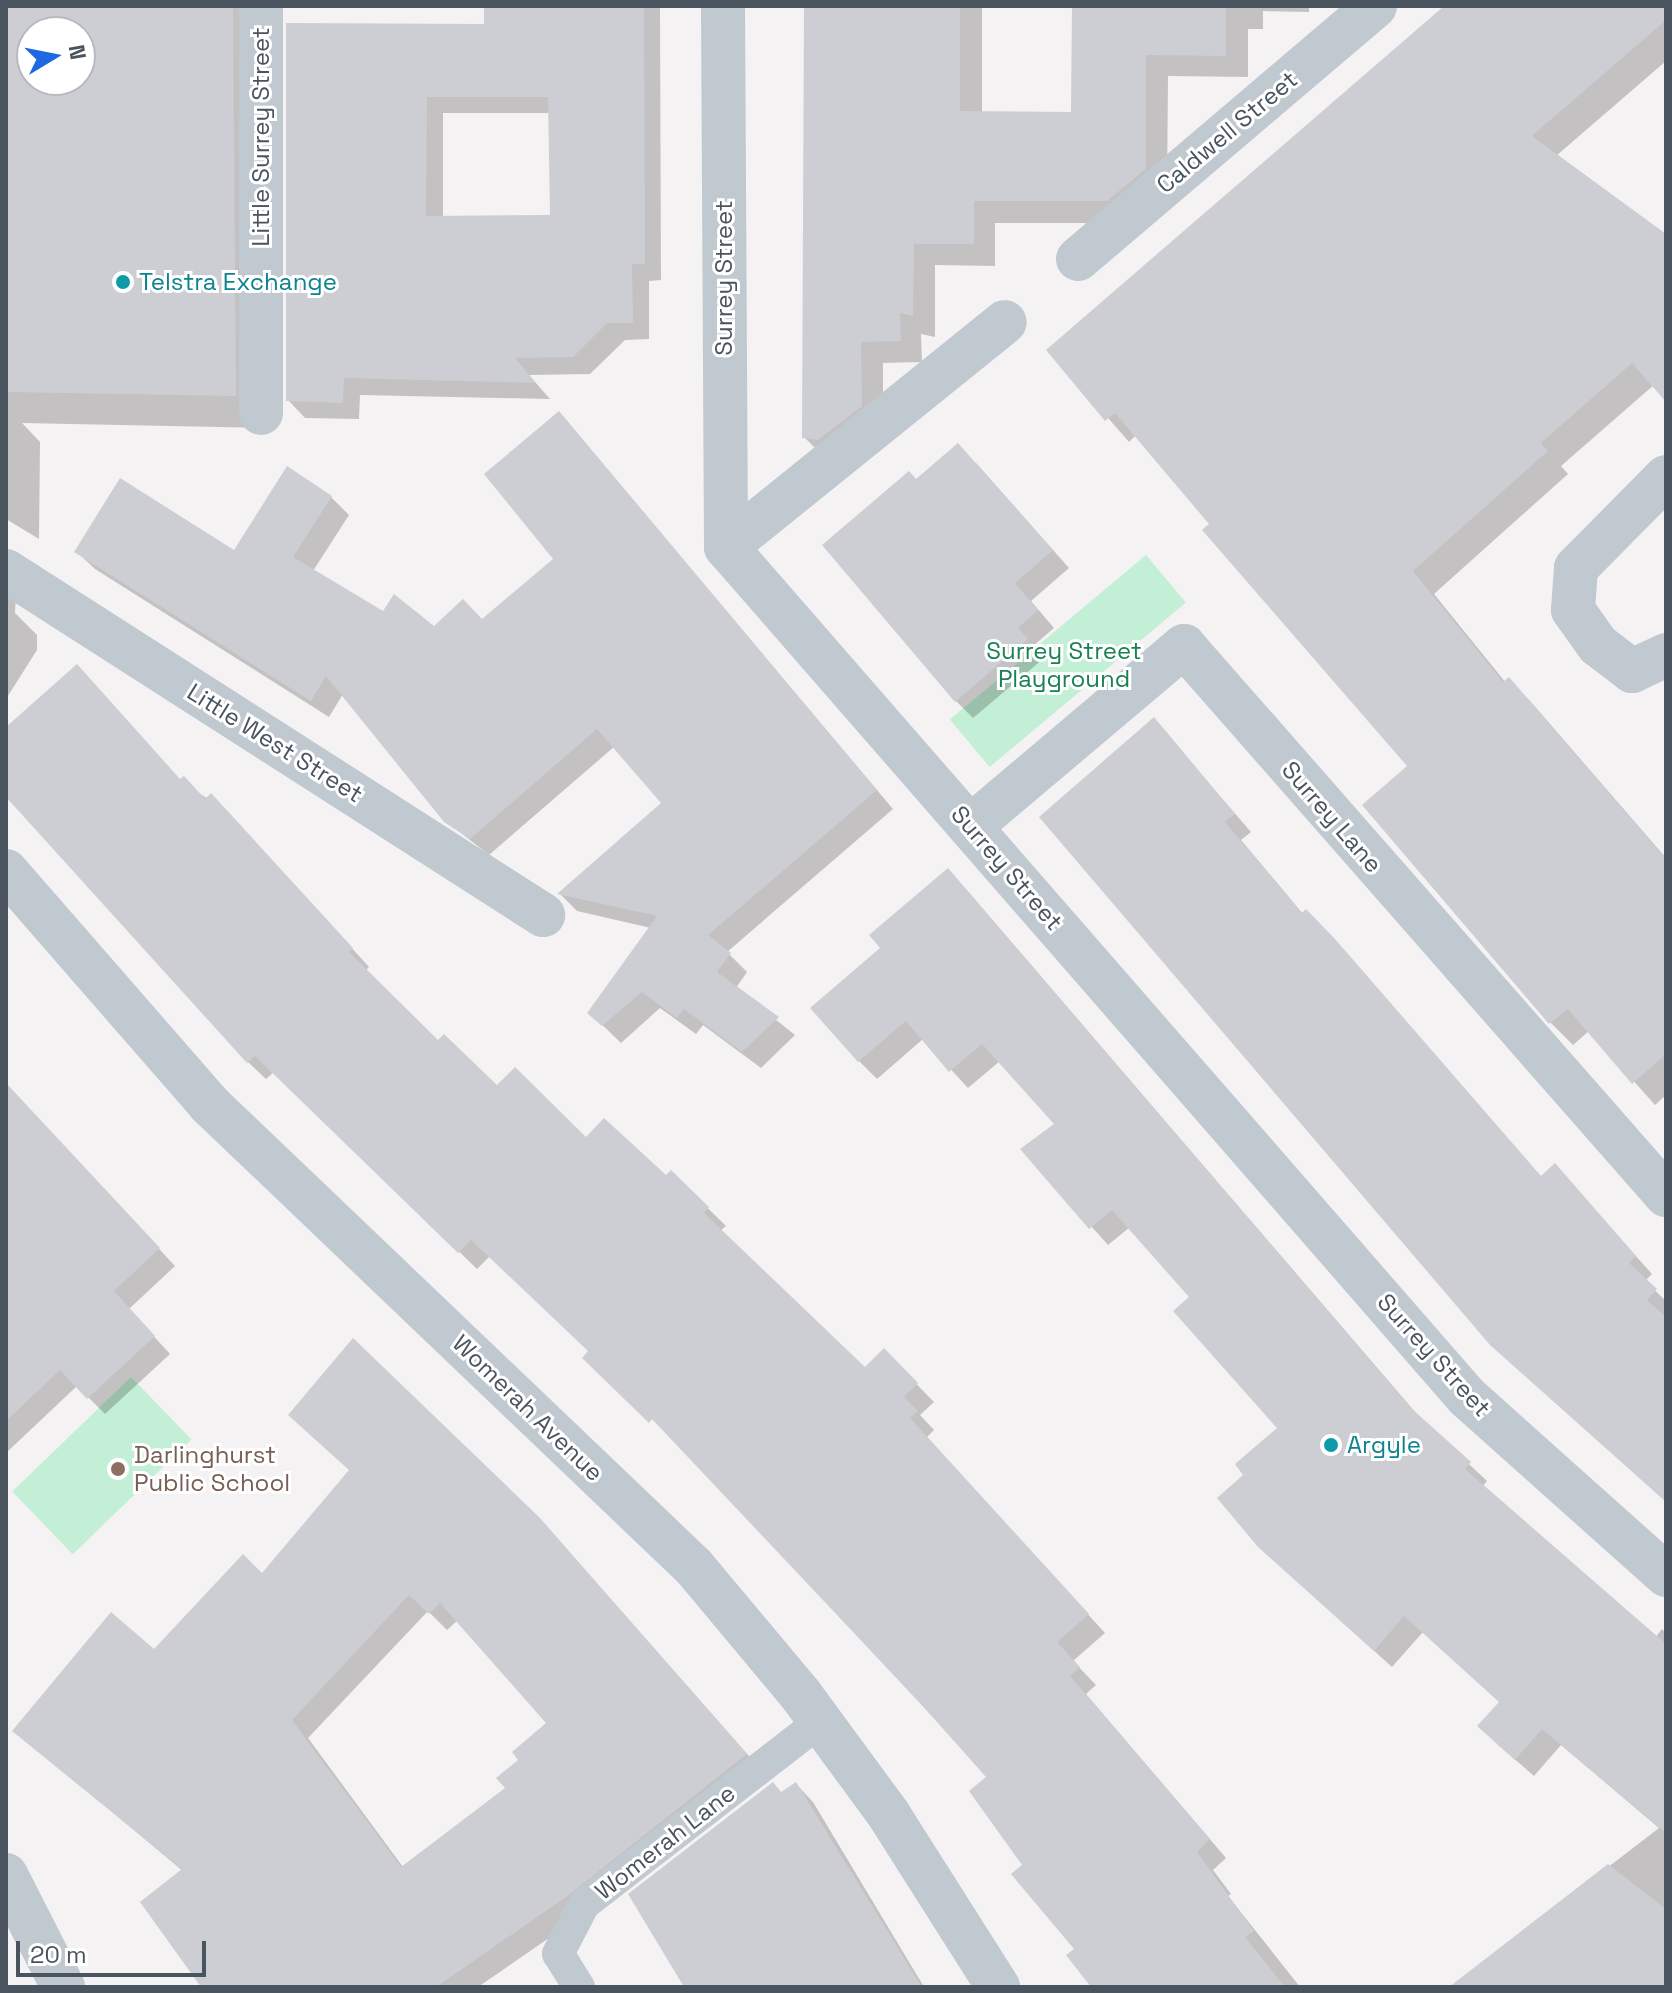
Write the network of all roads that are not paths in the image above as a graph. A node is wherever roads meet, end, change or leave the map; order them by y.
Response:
1 (261, 6) edge
2 (723, 6) edge
3 (1375, 6) edge
4 (1078, 259) dead end
5 (1005, 322) dead end
6 (261, 413) dead end
7 (1665, 483) edge
8 (726, 547) junction
9 (6, 571) edge
10 (1666, 655) edge
11 (971, 826) junction
12 (6, 871) edge
13 (543, 915) dead end
14 (1666, 1195) edge
15 (1666, 1575) edge
16 (821, 1721) junction
17 (6, 1875) edge
18 (63, 1987) edge
19 (579, 1987) edge
20 (998, 1987) edge

1 - 6 street, Little Surrey Street
2 - 8 street, Surrey Street
3 - 4 street, Caldwell Street
5 - 8 street
7 - 10 street
8 - 11 street, Surrey Street
9 - 13 street, Little West Street
11 - 14 street, Surrey Lane
11 - 15 street, Surrey Street
12 - 16 street, Womerah Avenue
16 - 19 lane, Womerah Lane
16 - 20 street, Womerah Avenue
17 - 18 street

